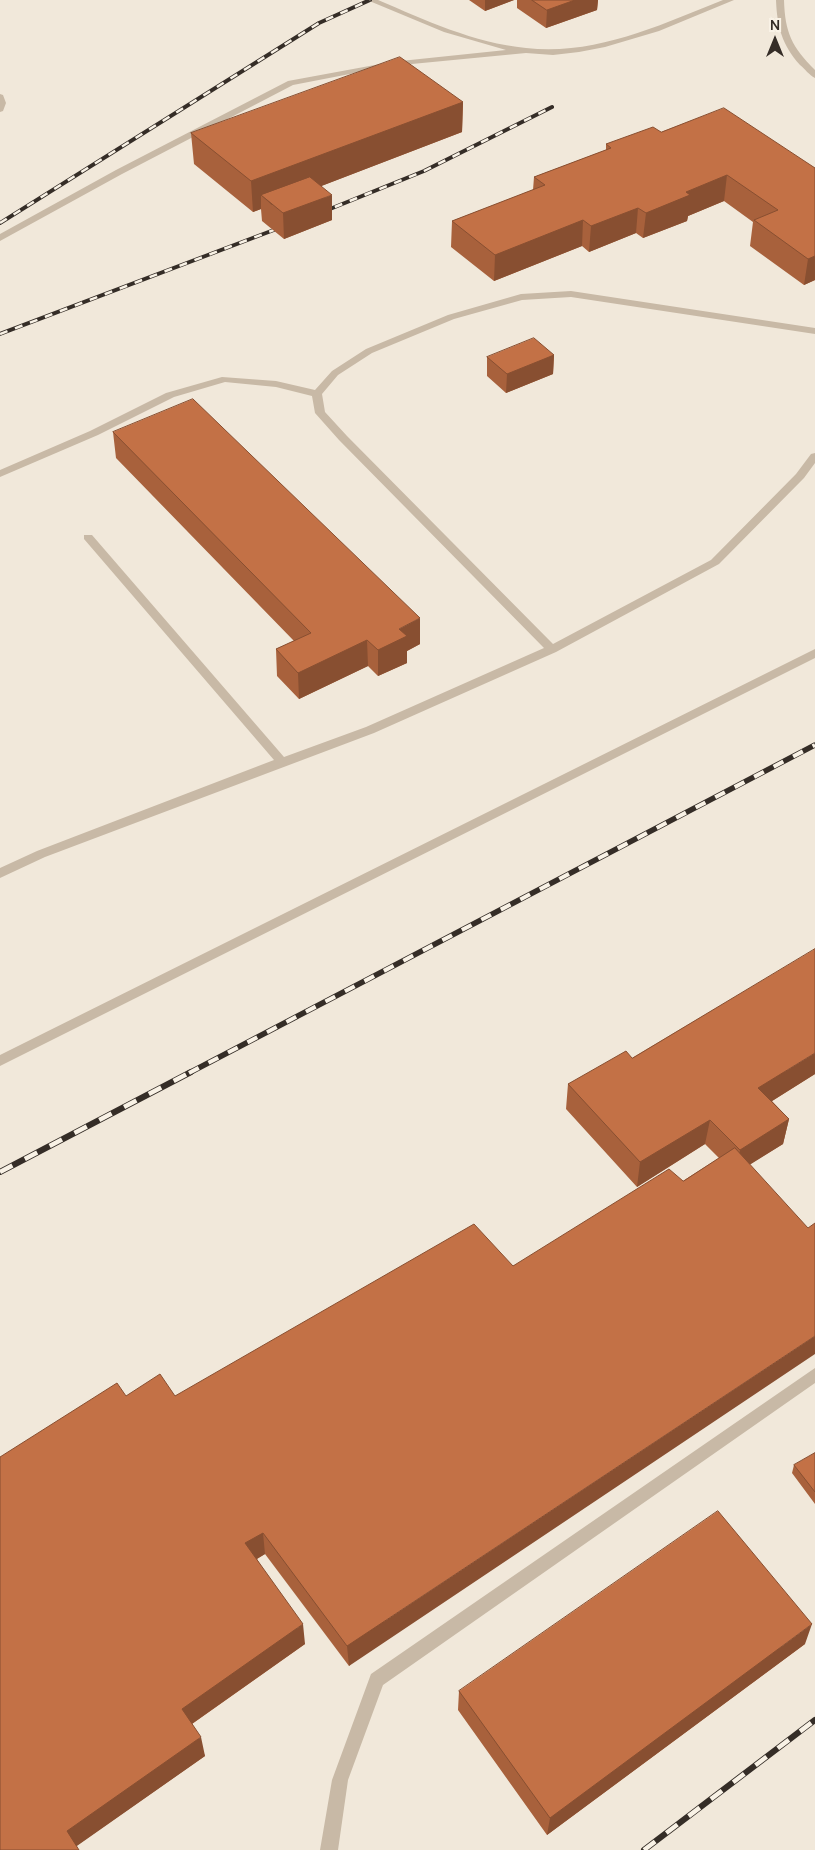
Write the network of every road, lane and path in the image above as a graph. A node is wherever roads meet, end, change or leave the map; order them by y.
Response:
1 (371, 0) edge
2 (730, 0) edge
3 (780, 0) edge
4 (526, 51) junction
5 (815, 76) edge
6 (0, 97) edge
7 (0, 109) edge
8 (0, 238) edge
9 (815, 331) edge
10 (316, 394) junction
11 (815, 456) edge
12 (0, 474) edge
13 (88, 537) dead end
14 (552, 649) junction
15 (815, 653) edge
16 (282, 762) junction
17 (0, 873) edge
18 (0, 1061) edge
19 (815, 1375) edge
20 (329, 1850) edge

1 - 4 lane
2 - 4 lane
3 - 5 lane
4 - 8 lane
6 - 7 lane
9 - 10 lane
10 - 12 lane
10 - 14 lane
11 - 14 lane
13 - 16 lane
14 - 16 lane
15 - 18 lane
16 - 17 lane
19 - 20 lane

